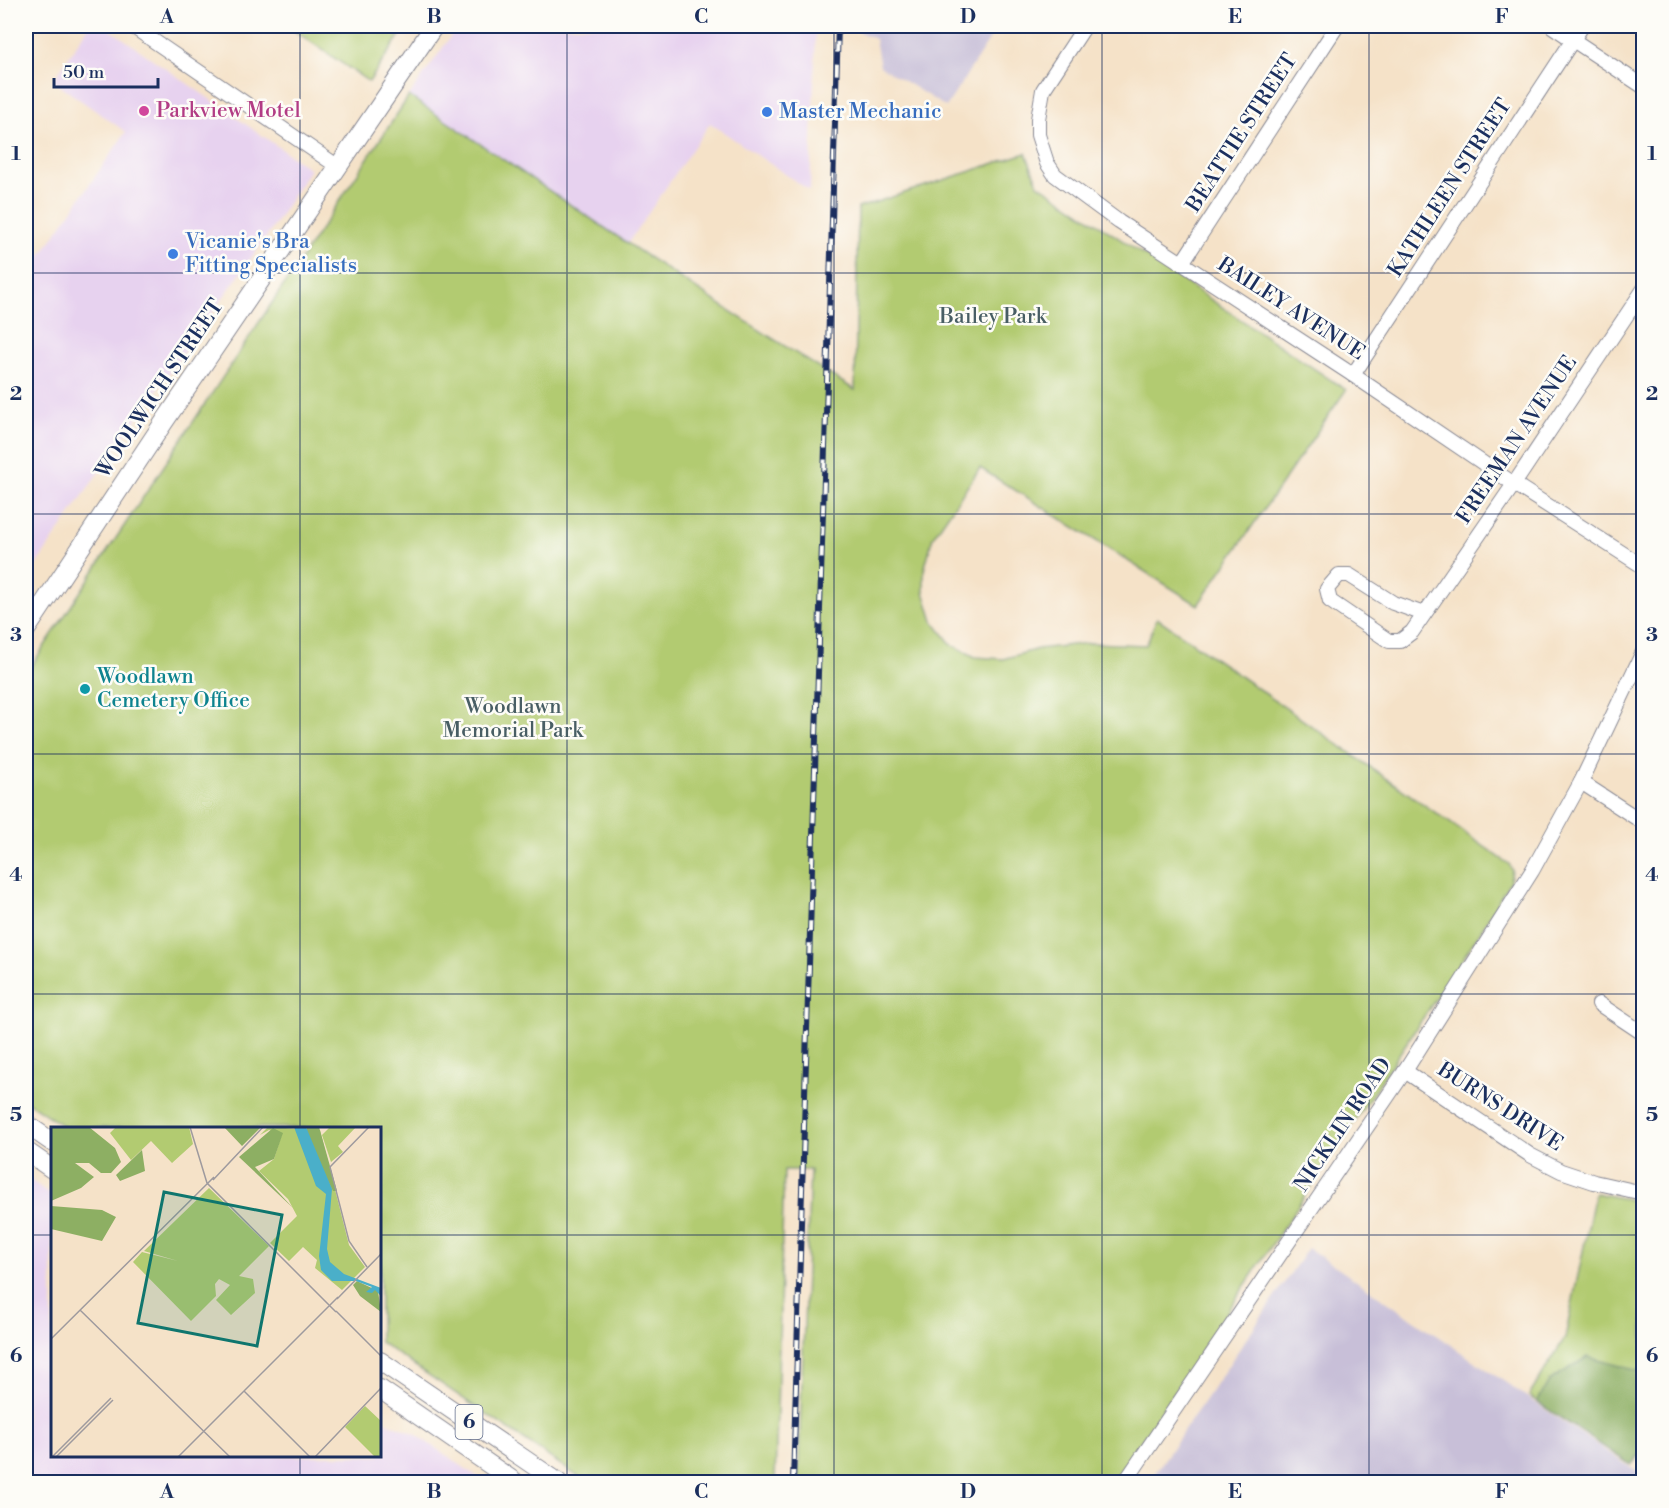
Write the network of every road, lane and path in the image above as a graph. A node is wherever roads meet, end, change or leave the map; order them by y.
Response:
1 (132, 26) edge
2 (434, 26) edge
3 (1085, 26) edge
4 (1337, 26) edge
5 (1552, 26) edge
6 (1582, 26) edge
7 (1572, 39) junction
8 (1644, 87) edge
9 (337, 166) junction
10 (1182, 263) junction
11 (1644, 289) edge
12 (1353, 375) junction
13 (1514, 484) junction
14 (1644, 567) edge
15 (1424, 614) junction
16 (26, 630) edge
17 (1644, 650) edge
18 (1581, 782) junction
19 (1644, 823) edge
20 (1599, 1004) dead end
21 (1644, 1034) edge
22 (1405, 1071) junction
23 (26, 1124) edge
24 (51, 1141) edge
25 (26, 1151) edge
26 (51, 1168) edge
27 (1644, 1191) edge
28 (381, 1362) edge
29 (381, 1390) edge
30 (515, 1482) edge
31 (558, 1482) edge
32 (1125, 1482) edge

1 - 9 street
2 - 9 main road, WOOLWICH STREET
3 - 10 street, BAILEY AVENUE
4 - 10 street, BEATTIE STREET
5 - 7 street
6 - 7 street, KATHLEEN STREET
7 - 8 street
7 - 12 street, KATHLEEN STREET
9 - 16 main road, WOOLWICH STREET
10 - 12 street, BAILEY AVENUE
11 - 13 street, FREEMAN AVENUE
12 - 13 street, BAILEY AVENUE
13 - 14 street, BAILEY AVENUE
13 - 15 street, FREEMAN AVENUE
15 - 15 street, FREEMAN AVENUE
17 - 18 street, NICKLIN ROAD
18 - 19 street
18 - 22 street, NICKLIN ROAD
20 - 21 street
22 - 27 street, BURNS DRIVE
22 - 32 street, NICKLIN ROAD
23 - 24 main road
25 - 26 main road
28 - 31 main road, 6
29 - 30 main road, 6

